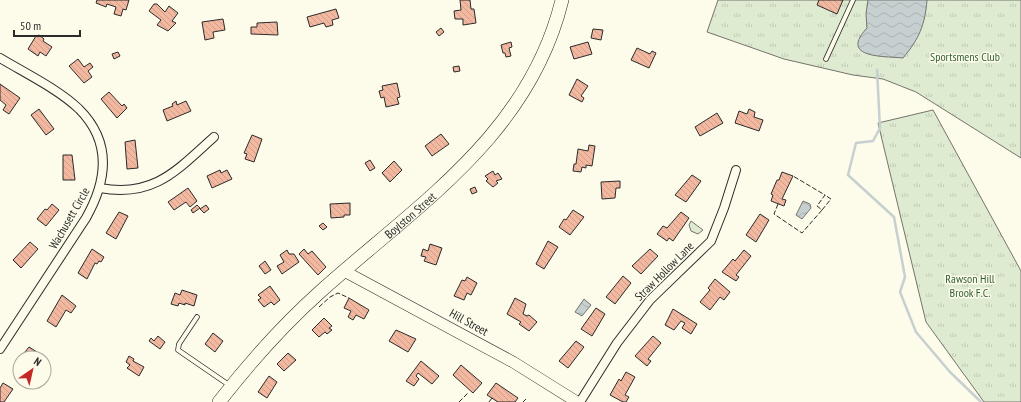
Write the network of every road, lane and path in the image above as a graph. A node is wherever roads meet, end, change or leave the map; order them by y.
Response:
1 (562, 0) edge
2 (853, 0) edge
3 (0, 58) edge
4 (826, 59) dead end
5 (214, 137) dead end
6 (736, 170) dead end
7 (100, 188) junction
8 (344, 271) junction
9 (197, 317) dead end
10 (1, 345) edge
11 (231, 386) junction
12 (219, 402) edge
13 (579, 402) edge

1 - 8 main road, Boylston Street
2 - 4 lane
3 - 7 street, Wachusett Circle
5 - 7 street
6 - 13 street, Straw Hollow Lane
7 - 10 street, Wachusett Circle
8 - 11 main road, Boylston Street
8 - 13 street, Hill Street
9 - 11 lane
11 - 12 main road, Boylston Street

